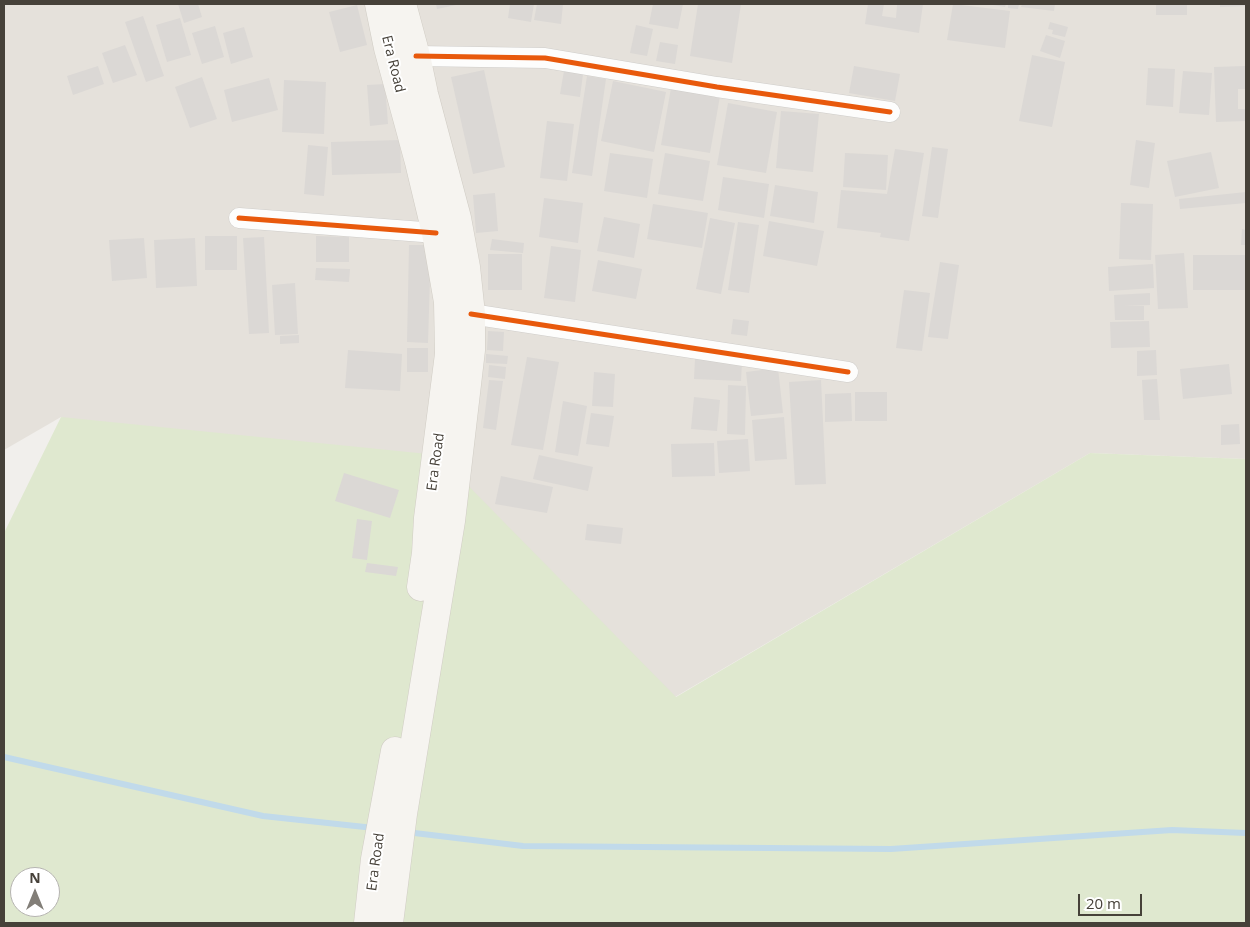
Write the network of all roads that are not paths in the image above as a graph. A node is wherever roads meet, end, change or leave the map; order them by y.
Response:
1 (379, 4) edge
2 (402, 4) edge
3 (416, 56) junction
4 (890, 112) dead end
5 (240, 218) dead end
6 (436, 233) junction
7 (471, 314) junction
8 (848, 372) dead end
9 (439, 519) junction
10 (386, 860) junction
11 (368, 923) edge
12 (389, 923) edge

1 - 6 main road, Era Road
2 - 3 main road
3 - 4 street
3 - 7 main road
5 - 6 street
6 - 9 main road, Era Road
7 - 8 street
7 - 9 main road
9 - 10 main road, Era Road
10 - 11 main road, Era Road
10 - 12 main road

